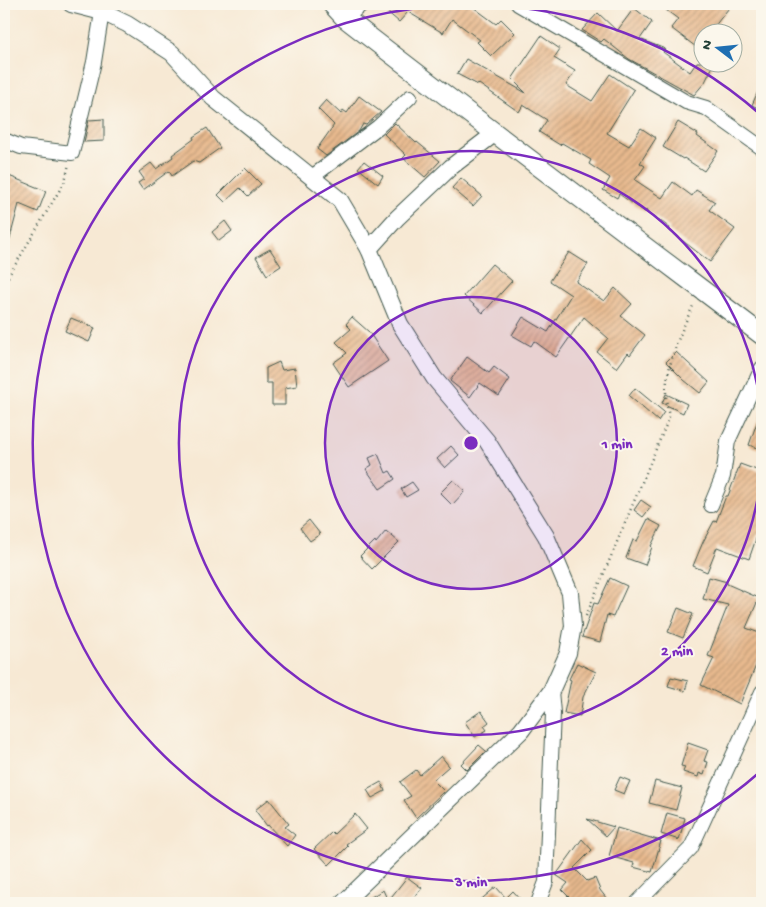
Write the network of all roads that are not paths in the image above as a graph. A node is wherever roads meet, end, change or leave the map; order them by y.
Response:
1 (72, 4) edge
2 (332, 4) edge
3 (362, 4) edge
4 (518, 4) edge
5 (103, 8) edge
6 (345, 18) junction
7 (410, 96) dead end
8 (494, 134) junction
9 (4, 140) edge
10 (762, 148) edge
11 (312, 176) junction
12 (369, 249) junction
13 (762, 335) edge
14 (762, 368) edge
15 (711, 505) dead end
16 (551, 691) junction
17 (762, 692) edge
18 (343, 903) edge
19 (538, 903) edge
20 (638, 903) edge

1 - 5 street
2 - 6 main road
3 - 6 street
4 - 10 street
5 - 9 street
5 - 11 street
6 - 8 main road
7 - 11 street
8 - 12 street
8 - 13 main road
11 - 12 street
12 - 16 street
14 - 15 street
16 - 18 street
16 - 19 street
17 - 20 street

